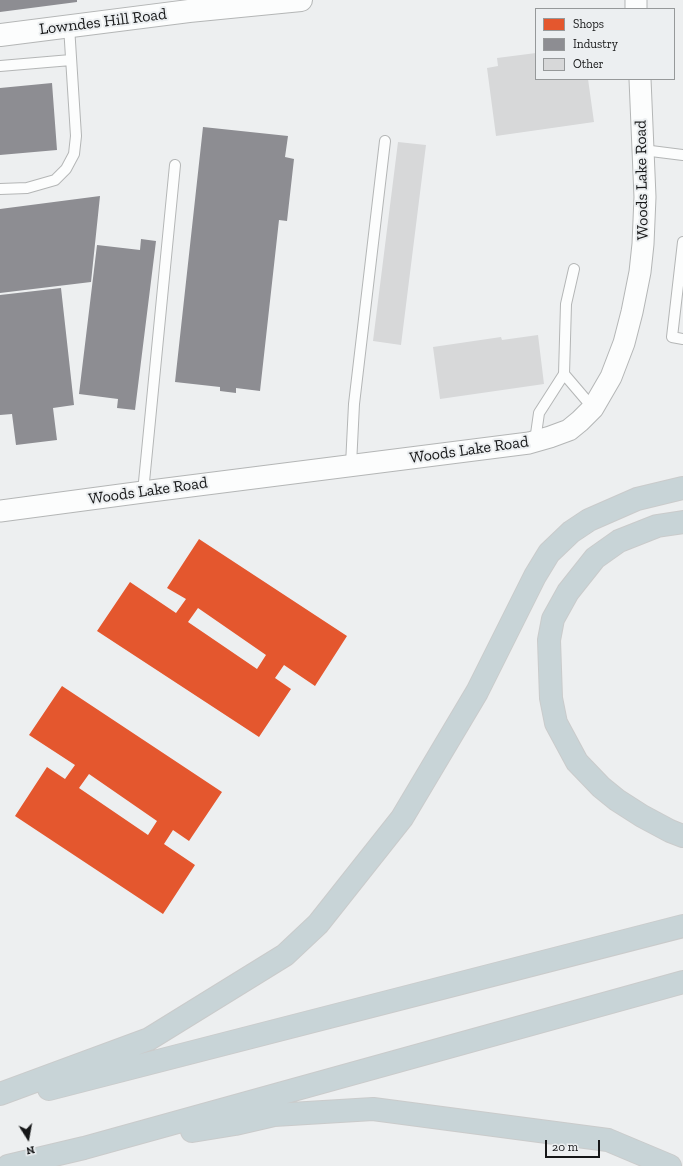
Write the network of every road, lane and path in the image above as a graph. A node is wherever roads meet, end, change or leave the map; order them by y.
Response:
1 (302, 0) edge
2 (69, 26) junction
3 (0, 35) edge
4 (71, 60) junction
5 (0, 66) edge
6 (640, 80) edge
7 (386, 141) dead end
8 (643, 150) junction
9 (683, 155) edge
10 (175, 165) dead end
11 (0, 189) edge
12 (683, 242) edge
13 (574, 269) dead end
14 (683, 339) edge
15 (564, 374) junction
16 (593, 408) junction
17 (535, 441) junction
18 (351, 465) junction
19 (683, 488) edge
20 (142, 492) junction
21 (0, 511) edge
22 (683, 522) edge
23 (683, 836) edge
24 (683, 926) edge
25 (683, 982) edge
26 (0, 1094) edge
27 (0, 1102) edge
28 (84, 1148) junction
29 (8, 1166) edge
30 (670, 1166) edge

1 - 2 street, Lowndes Hill Road
2 - 3 street, Lowndes Hill Road
2 - 4 lane
4 - 5 lane
4 - 11 lane
6 - 8 street, Woods Lake Road
7 - 18 lane
8 - 9 lane
8 - 16 street, Woods Lake Road
10 - 20 lane
12 - 14 lane
13 - 15 lane
15 - 16 lane
15 - 17 lane
16 - 17 street, Woods Lake Road
17 - 18 street, Woods Lake Road
18 - 20 street, Woods Lake Road
19 - 26 highway
20 - 21 street, Woods Lake Road
22 - 23 highway
24 - 27 highway
25 - 28 highway
28 - 29 highway
28 - 30 highway

